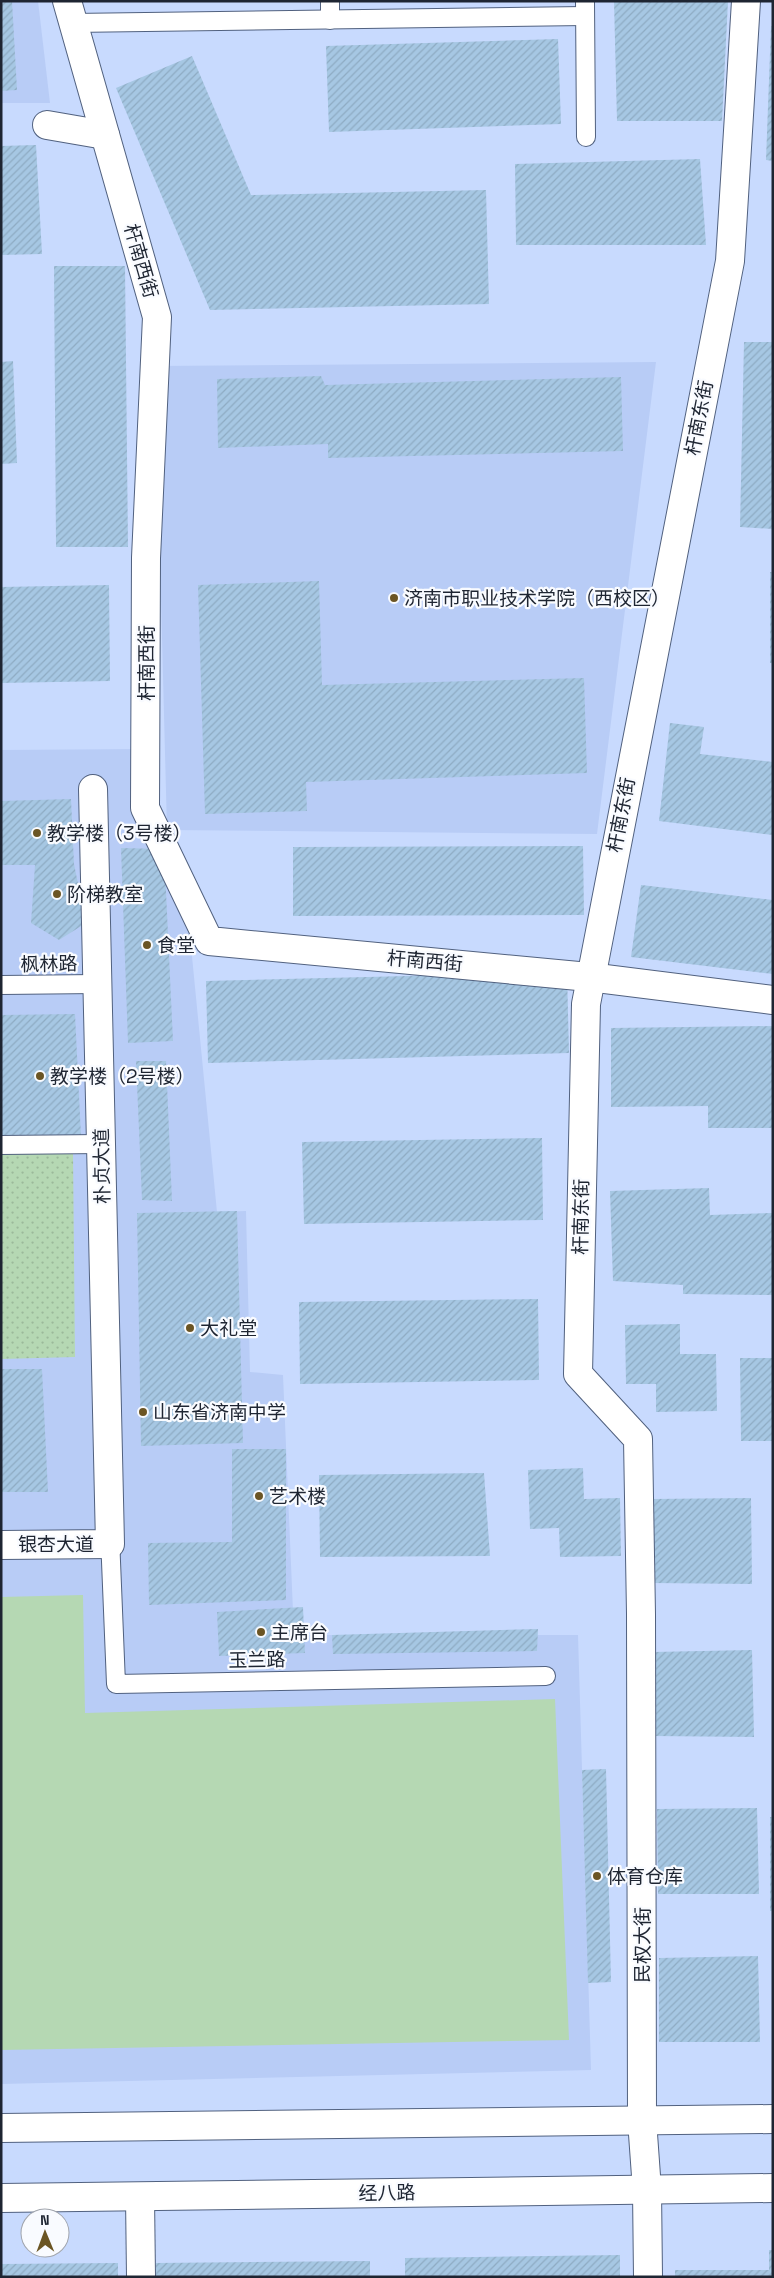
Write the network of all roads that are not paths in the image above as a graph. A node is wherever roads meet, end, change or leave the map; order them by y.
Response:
1 (330, 1) edge
2 (746, 1) edge
3 (585, 9) edge
4 (70, 12) edge
5 (330, 20) junction
6 (47, 125) dead end
7 (105, 135) junction
8 (586, 137) dead end
9 (93, 789) dead end
10 (589, 977) junction
11 (97, 984) junction
12 (1, 985) edge
13 (773, 1000) edge
14 (101, 1144) junction
15 (1, 1145) edge
16 (110, 1541) junction
17 (1, 1544) edge
18 (641, 1614) joint
19 (546, 1676) dead end
20 (773, 2119) edge
21 (642, 2120) junction
22 (1, 2128) edge
23 (773, 2188) edge
24 (647, 2190) junction
25 (140, 2196) junction
26 (1, 2198) edge
27 (140, 2277) edge
28 (648, 2277) edge

1 - 5 lane
2 - 10 street, 杆南东街
3 - 5 lane
3 - 8 lane
4 - 5 lane
4 - 7 street, 杆南西街
6 - 7 street
7 - 10 street, 杆南西街
9 - 11 street, 朴贞大道
10 - 13 street
10 - 18 street, 杆南东街
11 - 12 lane, 枫林路
11 - 14 street, 朴贞大道
14 - 15 lane
14 - 16 street, 朴贞大道
16 - 17 street, 银杏大道
16 - 19 lane, 玉兰路
18 - 21 street, 民权大街
20 - 21 street
21 - 22 street
21 - 24 street, 民权大街
23 - 24 street, 经八路
24 - 25 street, 经八路
24 - 28 street, 民权大街
25 - 26 street, 经八路
25 - 27 street

